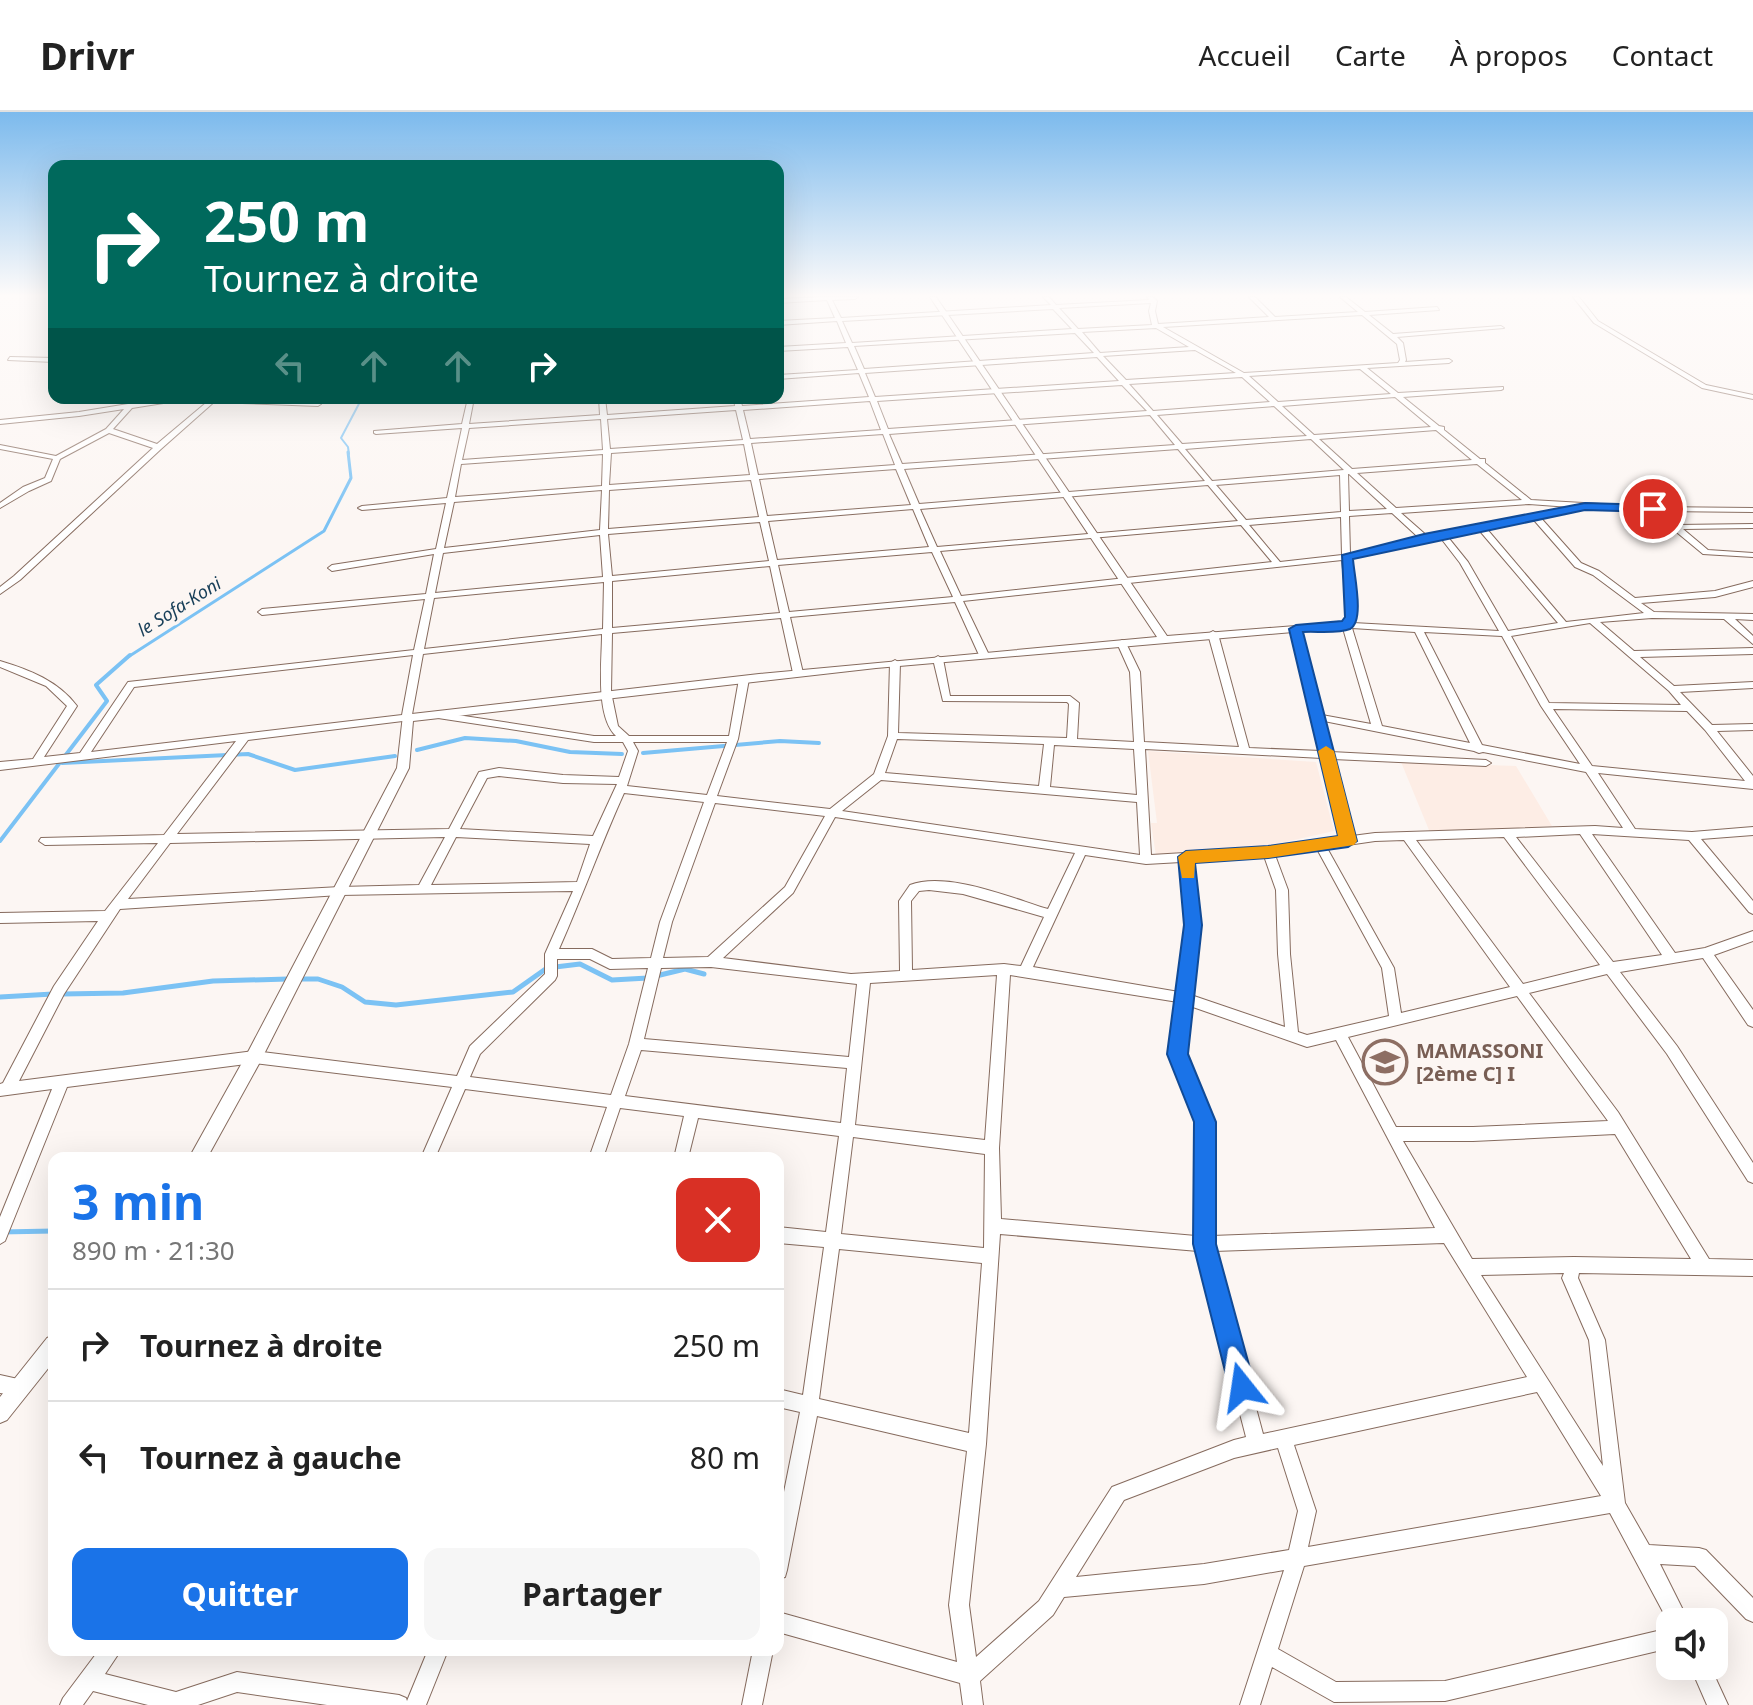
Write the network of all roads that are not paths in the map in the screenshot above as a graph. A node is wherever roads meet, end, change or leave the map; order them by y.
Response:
1 (855, 371) edge
2 (860, 371) edge
3 (984, 371) edge
4 (1113, 371) edge
5 (1237, 371) edge
6 (1306, 371) edge
7 (1367, 371) edge
8 (1678, 371) edge
9 (1244, 375) junction
10 (784, 377) edge
11 (1123, 383) junction
12 (1501, 388) dead end
13 (996, 390) junction
14 (1399, 396) junction
15 (1753, 397) edge
16 (872, 400) junction
17 (121, 404) edge
18 (131, 404) edge
19 (208, 404) edge
20 (470, 404) edge
21 (603, 404) edge
22 (738, 404) edge
23 (1275, 404) junction
24 (739, 409) junction
25 (1151, 412) junction
26 (604, 417) junction
27 (0, 422) edge
28 (1017, 422) junction
29 (466, 426) junction
30 (1442, 428) junction
31 (108, 430) junction
32 (376, 432) dead end
33 (885, 432) junction
34 (1315, 437) junction
35 (747, 441) junction
36 (0, 447) edge
37 (158, 447) junction
38 (1178, 447) junction
39 (607, 451) junction
40 (1041, 456) junction
41 (57, 458) junction
42 (1482, 461) junction
43 (460, 462) junction
44 (899, 466) junction
45 (1347, 471) junction
46 (755, 478) junction
47 (1209, 483) junction
48 (605, 488) junction
49 (1066, 494) junction
50 (449, 499) junction
51 (1529, 502) junction
52 (0, 506) edge
53 (1585, 506) junction
54 (915, 507) junction
55 (362, 508) dead end
56 (1653, 509) junction
57 (1753, 510) edge
58 (1396, 512) junction
59 (1344, 514) junction
60 (1536, 517) junction
61 (764, 518) junction
62 (1244, 523) junction
63 (1753, 526) edge
64 (1673, 527) junction
65 (1482, 528) junction
66 (604, 532) junction
67 (1094, 535) junction
68 (1442, 535) junction
69 (1424, 538) junction
70 (935, 548) junction
71 (439, 551) junction
72 (1753, 555) edge
73 (1346, 557) junction
74 (774, 563) junction
75 (1278, 564) junction
76 (332, 568) dead end
77 (608, 580) junction
78 (1124, 580) junction
79 (1753, 584) edge
80 (0, 591) edge
81 (427, 597) junction
82 (959, 599) junction
83 (1632, 601) junction
84 (262, 612) dead end
85 (787, 614) junction
86 (1652, 615) junction
87 (1726, 616) junction
88 (1753, 617) edge
89 (1592, 620) junction
90 (1347, 625) junction
91 (1564, 625) junction
92 (1296, 629) junction
93 (1418, 629) junction
94 (607, 631) junction
95 (1213, 634) junction
96 (1507, 634) junction
97 (1164, 639) junction
98 (1753, 641) edge
99 (1122, 643) junction
100 (1753, 651) edge
101 (418, 652) junction
102 (1631, 654) junction
103 (984, 655) junction
104 (938, 659) junction
105 (895, 663) junction
106 (0, 664) edge
107 (798, 673) junction
108 (744, 679) junction
109 (1753, 685) edge
110 (1672, 689) junction
111 (606, 692) junction
112 (1546, 706) junction
113 (1690, 708) junction
114 (436, 714) junction
115 (1317, 717) junction
116 (407, 718) junction
117 (1377, 727) junction
118 (1753, 727) edge
119 (1709, 728) junction
120 (246, 736) junction
121 (893, 736) junction
122 (625, 738) junction
123 (1049, 741) junction
124 (1072, 742) junction
125 (731, 744) junction
126 (1138, 745) junction
127 (1477, 746) junction
128 (1245, 752) junction
129 (84, 755) junction
130 (1327, 756) junction
131 (37, 760) junction
132 (0, 766) edge
133 (1588, 769) junction
134 (879, 776) junction
135 (1753, 784) edge
136 (622, 785) junction
137 (1044, 791) junction
138 (712, 798) junction
139 (1142, 799) junction
140 (832, 813) junction
141 (1584, 831) junction
142 (1753, 831) edge
143 (1632, 832) junction
144 (452, 833) junction
145 (370, 834) junction
146 (1508, 834) junction
147 (1692, 836) junction
148 (1408, 837) junction
149 (597, 840) junction
150 (45, 841) dead end
151 (165, 841) junction
152 (1348, 841) junction
153 (1320, 845) junction
154 (1081, 852) junction
155 (1268, 852) junction
156 (1186, 857) junction
157 (1146, 860) junction
158 (581, 886) junction
159 (423, 889) junction
160 (340, 891) junction
161 (120, 904) junction
162 (1753, 909) edge
163 (1050, 914) junction
164 (108, 916) junction
165 (0, 918) edge
166 (1753, 936) edge
167 (1706, 953) junction
168 (1672, 959) junction
169 (711, 962) junction
170 (550, 963) junction
171 (1610, 968) junction
172 (1004, 969) junction
173 (1025, 971) junction
174 (653, 973) junction
175 (906, 975) junction
176 (864, 978) junction
177 (1517, 991) junction
178 (1184, 998) junction
179 (1396, 1020) junction
180 (1753, 1021) edge
181 (1340, 1034) junction
182 (1292, 1036) junction
183 (636, 1044) junction
184 (254, 1057) junction
185 (855, 1063) junction
186 (462, 1081) junction
187 (62, 1082) junction
188 (3, 1090) edge
189 (615, 1100) junction
190 (693, 1110) junction
191 (1619, 1127) junction
192 (847, 1132) junction
193 (1393, 1134) junction
194 (992, 1148) junction
195 (201, 1152) edge
196 (431, 1152) edge
197 (598, 1152) edge
198 (682, 1152) edge
199 (1753, 1176) edge
200 (993, 1226) junction
201 (784, 1235) edge
202 (1448, 1235) junction
203 (0, 1236) edge
204 (831, 1239) junction
205 (1204, 1244) junction
206 (990, 1256) junction
207 (1574, 1265) junction
208 (1704, 1266) junction
209 (1468, 1267) junction
210 (1753, 1268) edge
211 (48, 1351) edge
212 (1540, 1383) junction
213 (10, 1386) edge
214 (784, 1399) edge
215 (810, 1405) junction
216 (0, 1413) edge
217 (1283, 1438) junction
218 (977, 1444) junction
219 (1257, 1444) junction
220 (1616, 1503) junction
221 (784, 1539) edge
222 (1646, 1554) junction
223 (1296, 1559) junction
224 (1059, 1588) junction
225 (1672, 1608) edge
226 (1753, 1612) edge
227 (784, 1624) edge
228 (1656, 1641) edge
229 (1268, 1654) junction
230 (107, 1656) edge
231 (436, 1656) edge
232 (762, 1656) edge
233 (970, 1676) junction
234 (89, 1680) junction
235 (1706, 1680) edge
236 (70, 1705) edge
237 (399, 1705) edge
238 (416, 1705) edge
239 (752, 1705) edge
240 (973, 1705) edge
241 (1250, 1705) edge
242 (1718, 1705) edge

1 - 10 street
2 - 16 street
3 - 13 street
4 - 11 street
5 - 9 street
6 - 9 street
7 - 14 street
8 - 15 street
9 - 11 street
9 - 23 street
11 - 13 street
11 - 25 street
12 - 14 street
13 - 16 street
13 - 28 street
14 - 23 street
14 - 30 street
16 - 24 street
16 - 33 street
17 - 27 street
18 - 31 street
19 - 37 street
20 - 29 street
21 - 26 street
22 - 24 street
23 - 25 street
23 - 34 street
24 - 26 street
24 - 35 street
25 - 28 street
25 - 38 street
26 - 29 street
26 - 39 street
28 - 33 street
28 - 40 street
29 - 32 street
29 - 43 street
30 - 34 street
30 - 42 street
31 - 37 street
31 - 41 street
33 - 35 street
33 - 44 street
34 - 38 street
34 - 45 street
35 - 39 street
35 - 46 street
36 - 41 street
37 - 80 street
38 - 40 street
38 - 47 street
39 - 43 street
39 - 48 street
40 - 44 street
40 - 49 street
41 - 52 street
42 - 45 street
42 - 51 street
43 - 50 street
44 - 46 street
44 - 54 street
45 - 47 street
45 - 58 street
45 - 59 street
46 - 48 street
46 - 61 street
47 - 49 street
47 - 62 street
48 - 50 street
48 - 66 street
49 - 54 street
49 - 67 street
50 - 55 street
50 - 71 street
51 - 53 street
51 - 58 street
53 - 56 street
53 - 60 street
54 - 61 street
54 - 70 street
56 - 57 street
56 - 64 street
58 - 59 street
58 - 69 street
59 - 62 street
59 - 73 street
60 - 65 street
60 - 83 street
61 - 66 street
61 - 74 street
62 - 67 street
62 - 75 street
63 - 64 street
64 - 72 street
65 - 68 street
65 - 91 street
66 - 71 street
66 - 77 street
67 - 70 street
67 - 78 street
68 - 69 street
68 - 96 street
69 - 73 street
70 - 74 street
70 - 82 street
71 - 76 street
71 - 81 street
73 - 75 street
73 - 90 street
74 - 77 street
74 - 85 street
75 - 78 street
77 - 81 street
77 - 94 street
78 - 82 street
78 - 97 street
79 - 83 street
81 - 84 street
81 - 101 street
82 - 85 street
82 - 103 street
83 - 86 street
85 - 94 street
85 - 107 street
86 - 87 street
86 - 89 street
87 - 88 street
87 - 98 street
89 - 91 street
89 - 102 street
90 - 92 street
90 - 93 street
90 - 117 street
91 - 96 street
92 - 95 street
92 - 115 street
93 - 96 street
93 - 127 street
94 - 101 street
94 - 111 street
95 - 97 street
95 - 128 street
96 - 112 street
97 - 99 street
99 - 103 street
99 - 126 street
100 - 102 street
101 - 116 street
101 - 129 street
102 - 110 street
103 - 104 street
104 - 105 street
104 - 124 street
105 - 107 street
105 - 121 street
106 - 131 street
107 - 108 street
108 - 111 street
108 - 125 street
109 - 110 street
110 - 113 street
111 - 114 street
111 - 122 street
112 - 113 street
112 - 133 street
113 - 119 street
114 - 116 street
114 - 122 street
115 - 117 street
115 - 130 street
116 - 120 street
116 - 145 street
117 - 127 street
118 - 119 street
119 - 135 street
120 - 129 street
120 - 151 street
121 - 123 street
121 - 134 street
122 - 125 street
122 - 136 street
123 - 124 street
123 - 137 street
124 - 126 street
125 - 138 street
126 - 128 street
126 - 139 street
127 - 130 street
127 - 133 street
128 - 130 street
129 - 131 street
130 - 152 street
131 - 132 street
133 - 135 street
133 - 143 street
134 - 137 street
134 - 140 street
136 - 138 street
136 - 144 street
136 - 149 street
137 - 139 street
138 - 140 street
138 - 174 street
139 - 157 street
140 - 154 street
140 - 169 street
141 - 143 street
141 - 146 street
141 - 168 street
142 - 147 street
143 - 147 street
144 - 145 street
144 - 149 street
144 - 159 street
145 - 151 street
145 - 160 street
146 - 148 street
146 - 171 street
147 - 162 street
148 - 152 street
148 - 177 street
149 - 158 street
150 - 151 street
151 - 161 street
152 - 153 street
153 - 155 street
153 - 179 street
154 - 157 street
154 - 163 street
155 - 156 street
155 - 182 street
156 - 157 street
156 - 178 street
158 - 159 street
158 - 170 street
159 - 160 street
160 - 161 street
160 - 184 street
161 - 164 street
163 - 173 street
163 - 175 street
164 - 165 street
164 - 188 street
166 - 167 street
167 - 168 street
167 - 180 street
168 - 171 street
169 - 174 street
169 - 176 street
170 - 174 street
170 - 186 street
171 - 177 street
171 - 199 street
172 - 173 street
172 - 175 street
172 - 194 street
173 - 178 street
174 - 183 street
175 - 176 street
176 - 185 street
177 - 179 street
177 - 191 street
178 - 182 street
178 - 205 street
179 - 181 street
181 - 182 street
181 - 193 street
183 - 185 street
183 - 189 street
184 - 186 street
184 - 187 street
184 - 195 street
185 - 192 street
186 - 189 street
186 - 196 street
187 - 188 street
187 - 203 street
189 - 190 street
189 - 197 street
190 - 192 street
190 - 198 street
191 - 193 street
191 - 208 street
192 - 194 street
192 - 204 street
193 - 202 street
194 - 200 street
200 - 205 street
200 - 206 street
201 - 204 street
202 - 205 street
202 - 209 street
204 - 206 street
204 - 215 street
205 - 219 street
206 - 218 street
207 - 208 street
207 - 209 street
207 - 220 street
208 - 210 street
209 - 212 street
211 - 213 street
212 - 217 street
212 - 220 street
213 - 216 street
214 - 215 street
215 - 218 street
215 - 221 street
217 - 219 street
217 - 223 street
218 - 233 street
219 - 224 street
220 - 222 street
220 - 223 street
222 - 225 street
222 - 226 street
223 - 224 street
223 - 229 street
224 - 233 street
227 - 233 street
228 - 229 street
229 - 241 street
230 - 234 street
231 - 238 street
232 - 239 street
233 - 240 street
234 - 236 street
234 - 237 street
235 - 242 street

